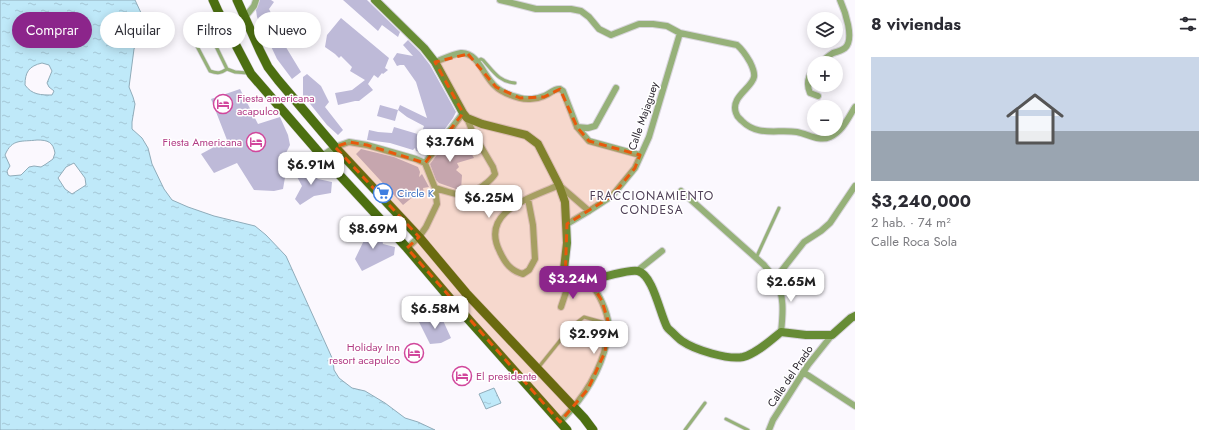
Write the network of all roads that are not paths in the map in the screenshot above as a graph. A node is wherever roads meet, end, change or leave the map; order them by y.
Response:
1 (213, 0) edge
2 (237, 0) edge
3 (256, 0) edge
4 (375, 0) edge
5 (500, 0) edge
6 (840, 0) edge
7 (243, 12) edge
8 (246, 16) edge
9 (246, 19) edge
10 (680, 33) junction
11 (829, 56) edge
12 (477, 60) junction
13 (435, 62) junction
14 (227, 69) junction
15 (251, 74) junction
16 (515, 83) dead end
17 (616, 88) dead end
18 (810, 92) edge
19 (818, 96) dead end
20 (855, 107) edge
21 (465, 115) junction
22 (579, 130) junction
23 (335, 147) junction
24 (640, 155) junction
25 (322, 156) junction
26 (425, 163) junction
27 (559, 185) junction
28 (855, 186) edge
29 (435, 188) junction
30 (681, 192) dead end
31 (528, 199) junction
32 (779, 208) dead end
33 (590, 211) junction
34 (567, 224) junction
35 (419, 237) junction
36 (407, 248) junction
37 (662, 251) dead end
38 (756, 258) junction
39 (637, 271) junction
40 (775, 279) junction
41 (590, 281) junction
42 (568, 286) junction
43 (561, 307) dead end
44 (855, 316) edge
45 (608, 324) junction
46 (781, 332) junction
47 (832, 335) junction
48 (537, 369) junction
49 (804, 372) junction
50 (705, 403) dead end
51 (855, 406) edge
52 (574, 408) junction
53 (726, 419) dead end
54 (560, 422) junction
55 (567, 430) edge
56 (593, 430) edge
57 (685, 430) edge
58 (748, 430) edge
59 (769, 430) edge

1 - 15 main road
2 - 7 main road
3 - 8 street
4 - 13 main road
5 - 10 street
6 - 11 street
9 - 23 main road
10 - 20 street
10 - 24 street, Calle Majaguey
12 - 13 street
12 - 16 lane
12 - 22 street
13 - 21 main road
14 - 14 lane
14 - 15 lane
15 - 25 main road
17 - 22 street
18 - 19 street
21 - 26 street
21 - 27 main road
21 - 29 street
22 - 24 street
23 - 25 street
23 - 26 street
23 - 35 main road
24 - 33 street, Calle Majaguey
25 - 36 main road
26 - 29 street
27 - 31 street
27 - 33 street
27 - 34 main road
28 - 40 street
29 - 35 street
30 - 38 street
31 - 31 street
32 - 38 lane
33 - 34 street, Calle Majaguey
34 - 42 main road
35 - 36 street
35 - 48 main road
36 - 54 main road
37 - 39 street
38 - 40 street
39 - 41 main road
39 - 46 main road
40 - 46 street
41 - 42 main road
41 - 45 street
42 - 43 street
44 - 47 main road
45 - 48 lane
45 - 52 street
46 - 47 main road
47 - 49 street, Calle del Prado
48 - 52 main road
49 - 51 street
49 - 59 street, Calle del Prado
50 - 57 lane
52 - 54 street
52 - 56 main road
53 - 58 lane
54 - 55 main road

